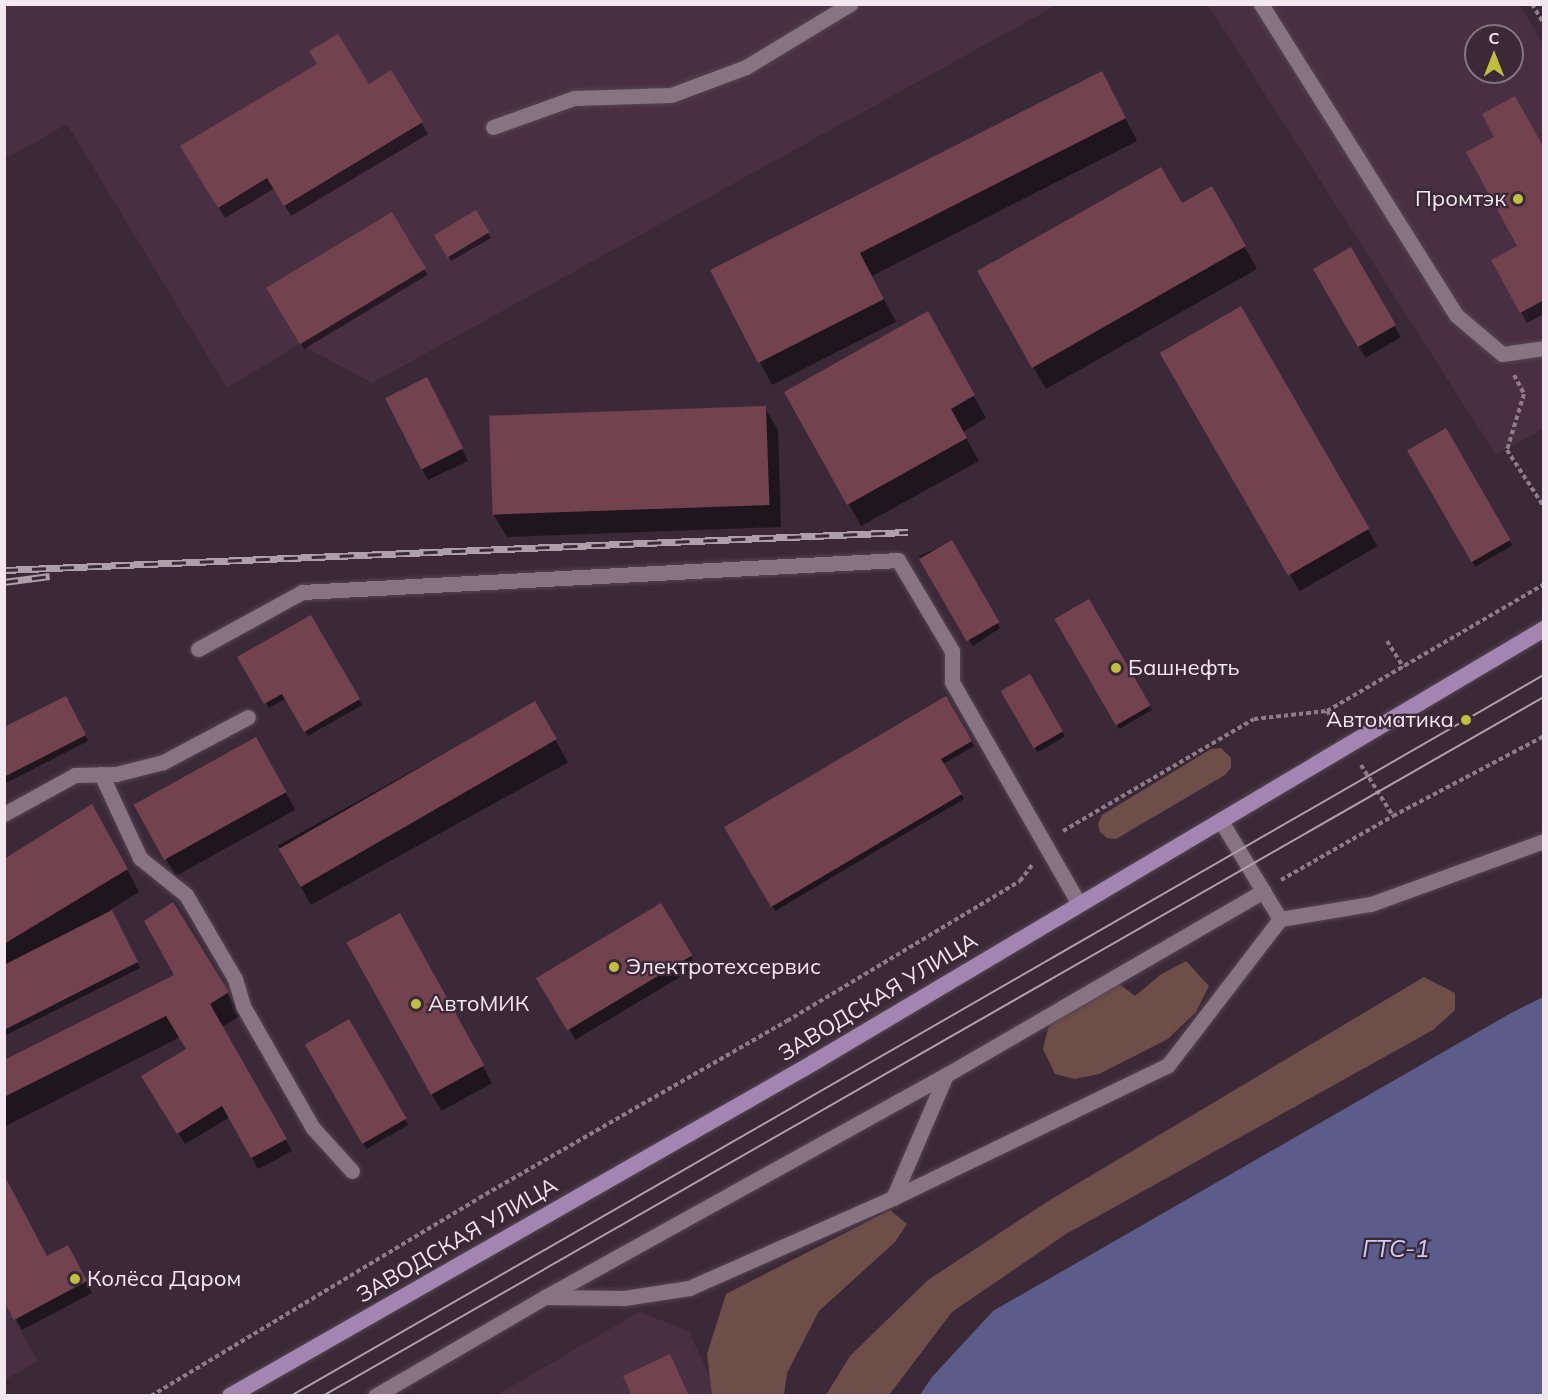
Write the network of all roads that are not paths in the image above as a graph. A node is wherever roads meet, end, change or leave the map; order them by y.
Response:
1 (850, 4) edge
2 (1261, 4) edge
3 (493, 127) dead end
4 (1544, 348) edge
5 (1544, 629) edge
6 (198, 649) dead end
7 (248, 717) dead end
8 (101, 774) junction
9 (4, 814) edge
10 (1221, 821) junction
11 (1544, 841) edge
12 (1263, 891) junction
13 (1079, 904) junction
14 (1280, 919) junction
15 (946, 1076) junction
16 (352, 1171) dead end
17 (893, 1198) junction
18 (545, 1298) junction
19 (230, 1395) edge
20 (375, 1395) edge

1 - 3 lane
2 - 4 lane
5 - 10 main road, ЗАВОДСКАЯ УЛИЦА
6 - 13 lane
7 - 8 lane
8 - 9 lane
8 - 16 lane
10 - 12 lane
10 - 13 main road, ЗАВОДСКАЯ УЛИЦА
11 - 14 lane
12 - 14 lane
12 - 15 lane
13 - 19 main road, ЗАВОДСКАЯ УЛИЦА
14 - 17 lane
15 - 17 lane
15 - 18 lane
17 - 18 lane
18 - 20 lane

